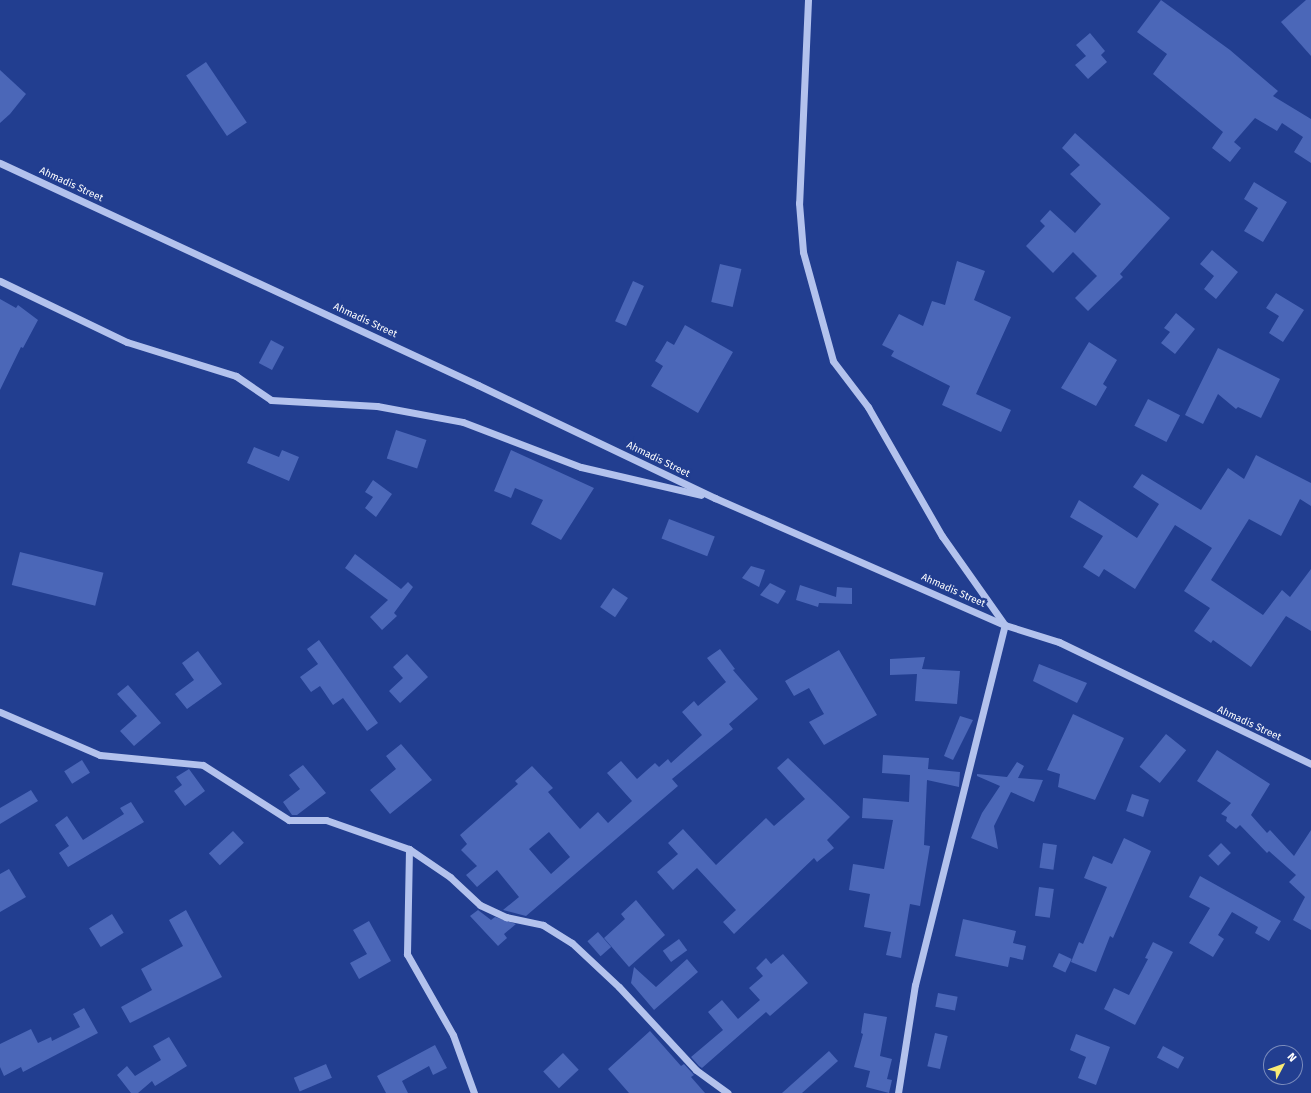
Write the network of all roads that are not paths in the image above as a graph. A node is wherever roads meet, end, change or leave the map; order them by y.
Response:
1 (808, 0) edge
2 (0, 163) edge
3 (0, 281) edge
4 (715, 498) junction
5 (1004, 625) junction
6 (0, 712) edge
7 (1311, 764) edge
8 (409, 849) junction
9 (474, 1093) edge
10 (728, 1093) edge
11 (898, 1093) edge

1 - 5 street
2 - 4 street, Ahmadis Street
3 - 4 street
4 - 5 street, Ahmadis Street
5 - 7 street, Ahmadis Street
5 - 11 street
6 - 8 street
8 - 9 street
8 - 10 street

